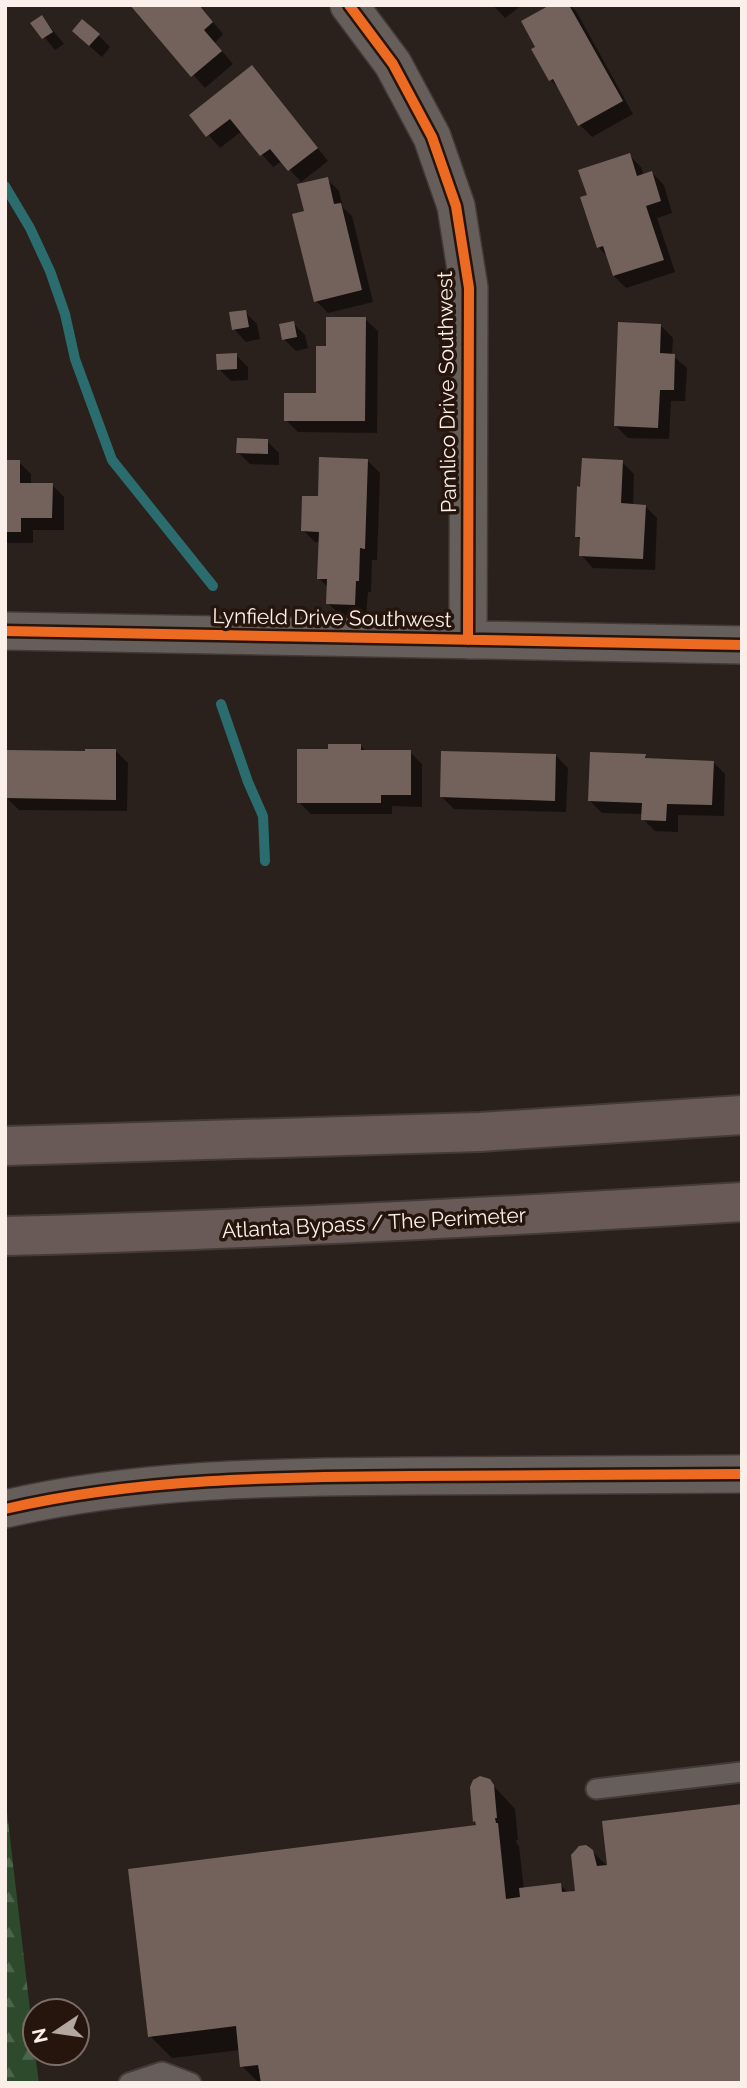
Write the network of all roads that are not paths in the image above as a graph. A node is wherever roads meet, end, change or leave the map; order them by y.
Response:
1 (349, 5) edge
2 (5, 631) edge
3 (468, 640) junction
4 (742, 645) edge
5 (742, 1115) edge
6 (5, 1146) edge
7 (742, 1202) edge
8 (5, 1236) edge
9 (742, 1474) edge
10 (5, 1509) edge
11 (742, 1772) edge
12 (596, 1789) dead end
13 (129, 2083) edge
14 (191, 2083) edge

1 - 3 street, Pamlico Drive Southwest
2 - 3 street, Lynfield Drive Southwest
3 - 4 street, Lynfield Drive Southwest
5 - 6 highway
7 - 8 highway, Atlanta Bypass / The Perimeter
9 - 10 street
11 - 12 lane
13 - 14 lane

